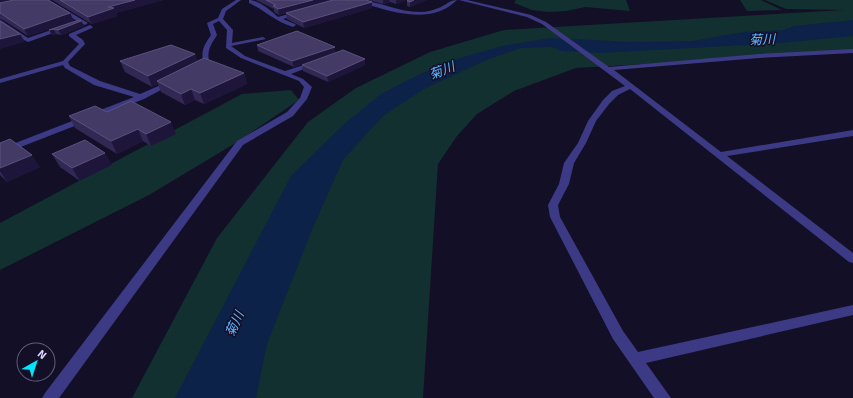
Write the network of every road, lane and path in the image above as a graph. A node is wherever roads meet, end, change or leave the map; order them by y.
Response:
1 (45, 0) edge
2 (239, 0) edge
3 (455, 0) edge
4 (461, 0) edge
5 (252, 1) edge
6 (260, 1) dead end
7 (363, 1) edge
8 (403, 5) dead end
9 (391, 10) junction
10 (306, 12) edge
11 (220, 19) junction
12 (277, 19) junction
13 (82, 21) junction
14 (0, 22) edge
15 (293, 25) edge
16 (263, 39) dead end
17 (228, 45) junction
18 (853, 51) edge
19 (320, 61) edge
20 (65, 62) junction
21 (606, 67) junction
22 (194, 72) edge
23 (286, 73) junction
24 (181, 78) edge
25 (0, 81) edge
26 (629, 87) junction
27 (141, 97) junction
28 (853, 133) edge
29 (0, 152) edge
30 (718, 155) junction
31 (853, 259) edge
32 (853, 310) edge
33 (635, 359) junction
34 (50, 398) edge
35 (663, 398) edge

1 - 13 street
2 - 11 street
3 - 9 street
4 - 21 street
5 - 6 street
5 - 12 street
7 - 9 street
8 - 9 street
10 - 12 street
11 - 17 street
11 - 22 street
12 - 15 street
13 - 14 street
13 - 20 street
16 - 17 street
17 - 23 street
18 - 21 street
19 - 23 street
20 - 25 street
20 - 27 street
21 - 26 street
23 - 34 street
24 - 27 street
26 - 30 street
26 - 33 street
27 - 29 street
28 - 30 street
30 - 31 street
32 - 33 street
33 - 35 street

